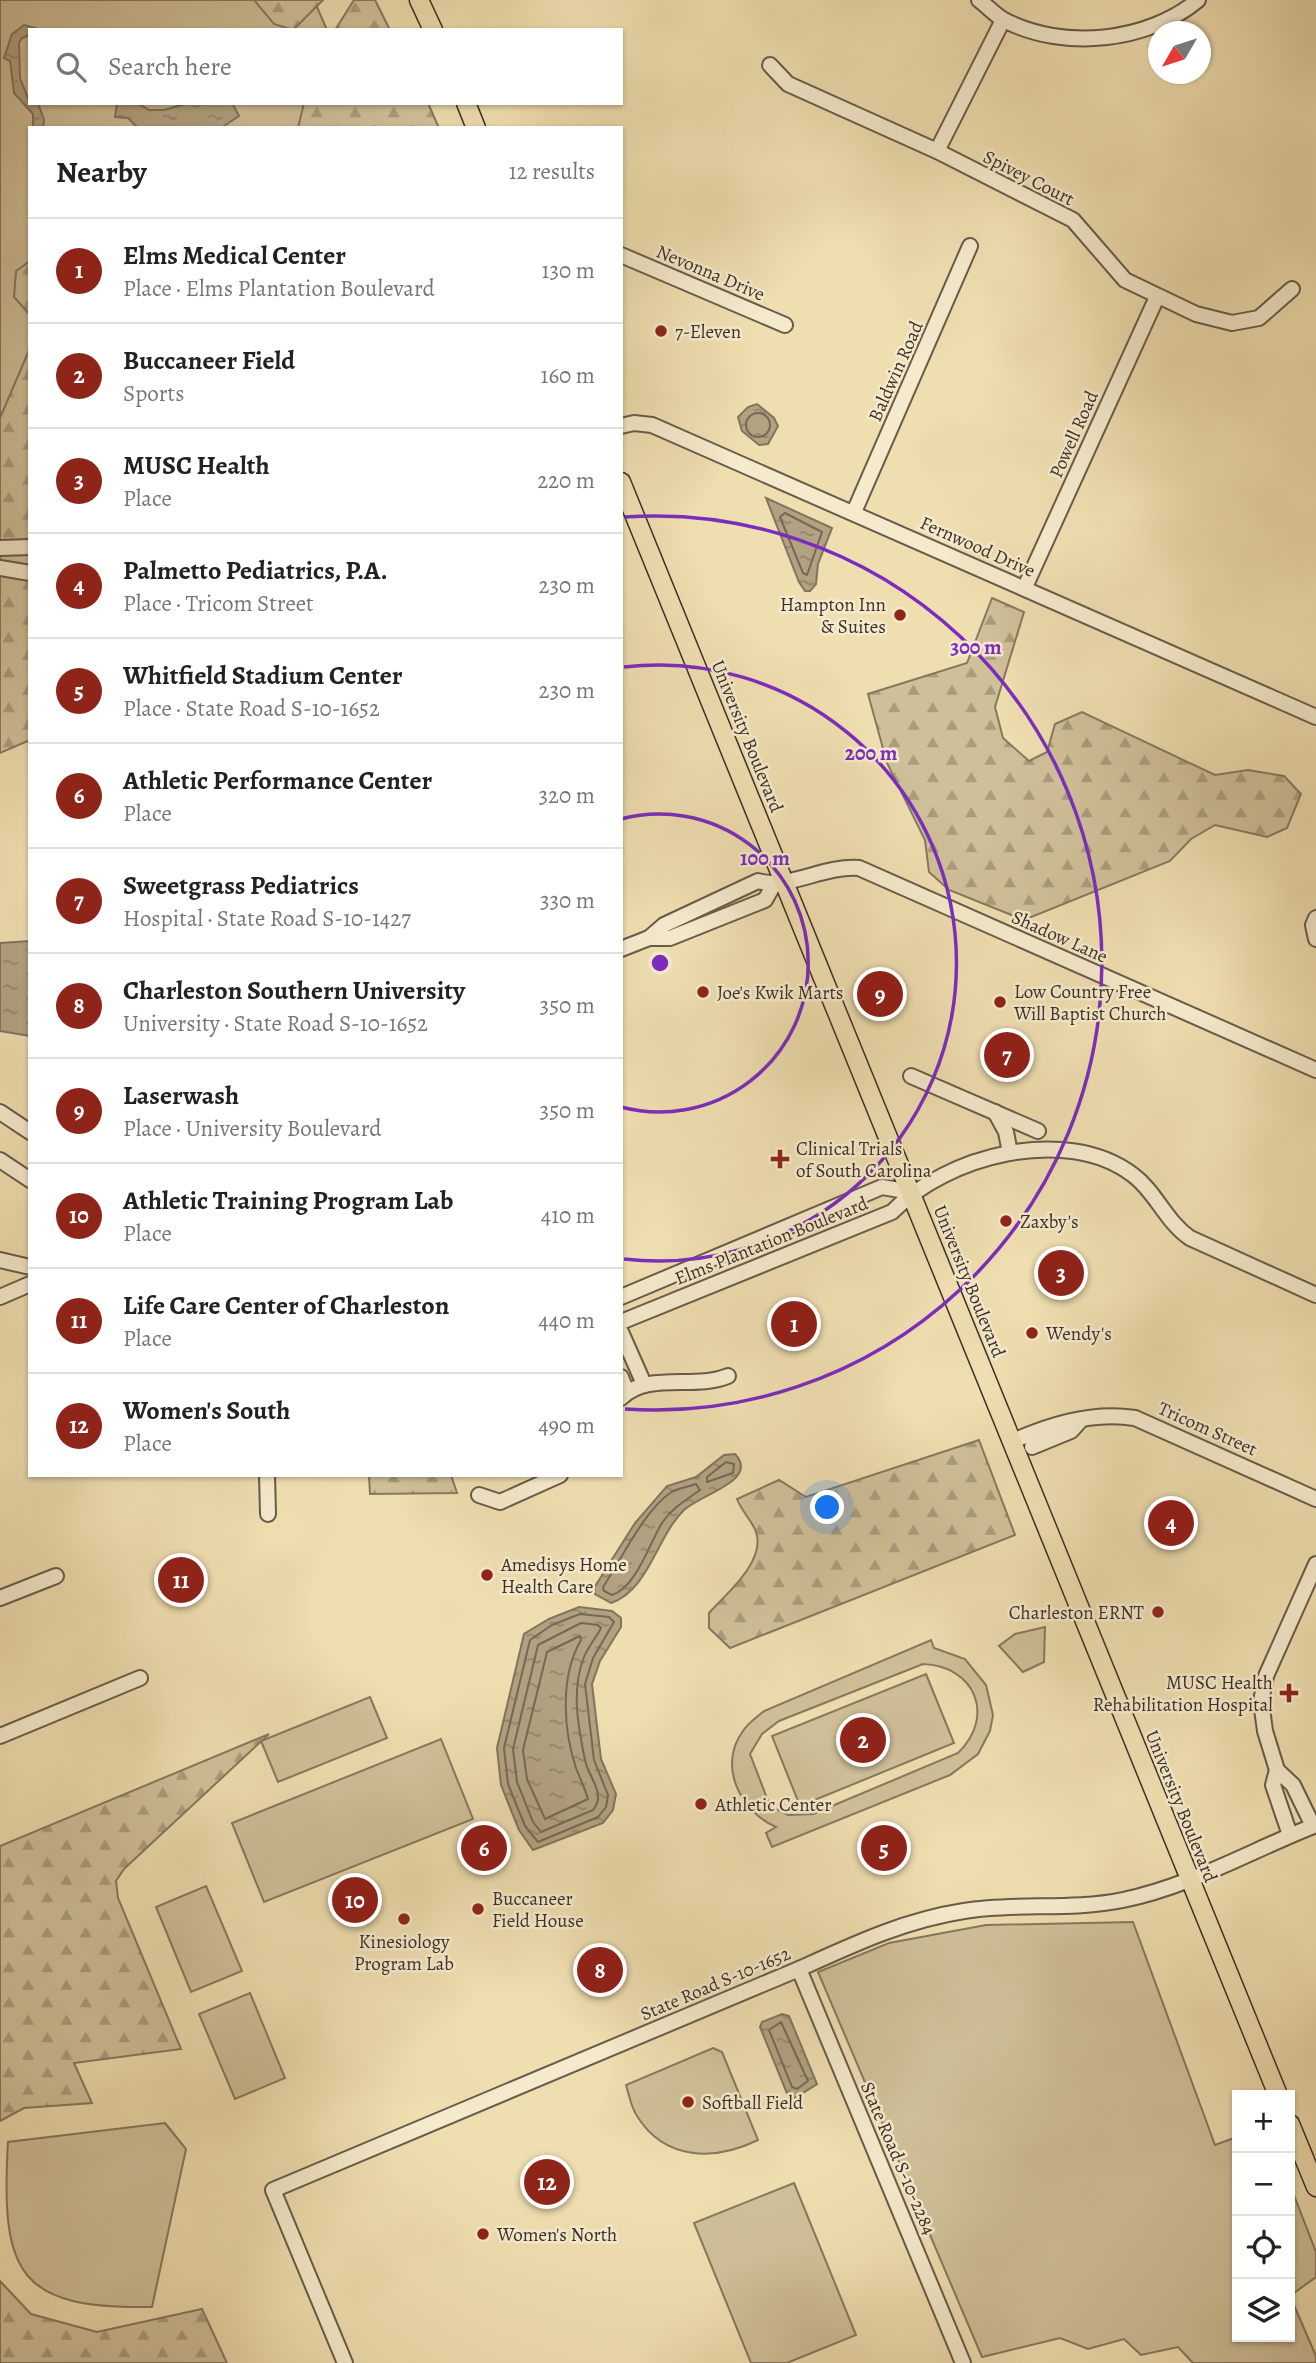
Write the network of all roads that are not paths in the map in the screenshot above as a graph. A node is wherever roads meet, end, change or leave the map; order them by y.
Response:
1 (419, 0) edge
2 (979, 0) edge
3 (1198, 0) edge
4 (1003, 20) junction
5 (432, 28) edge
6 (770, 65) dead end
7 (467, 105) edge
8 (475, 126) edge
9 (937, 151) junction
10 (971, 246) dead end
11 (623, 256) edge
12 (1292, 289) dead end
13 (1157, 297) junction
14 (785, 325) dead end
15 (623, 426) edge
16 (623, 487) edge
17 (854, 512) junction
18 (28, 547) edge
19 (0, 548) edge
20 (0, 568) edge
21 (28, 573) edge
22 (1025, 587) junction
23 (1316, 717) edge
24 (779, 884) junction
25 (1316, 918) edge
26 (1316, 939) edge
27 (623, 948) edge
28 (1316, 1070) edge
29 (911, 1076) dead end
30 (994, 1111) junction
31 (0, 1112) edge
32 (28, 1131) edge
33 (1038, 1131) dead end
34 (1010, 1153) junction
35 (0, 1159) edge
36 (28, 1179) edge
37 (911, 1192) junction
38 (0, 1260) edge
39 (28, 1267) edge
40 (28, 1285) edge
41 (1316, 1295) edge
42 (623, 1296) edge
43 (0, 1297) edge
44 (623, 1321) edge
45 (623, 1337) edge
46 (728, 1376) dead end
47 (644, 1384) junction
48 (624, 1395) edge
49 (1080, 1421) junction
50 (1011, 1442) junction
51 (1032, 1447) dead end
52 (267, 1477) edge
53 (555, 1477) edge
54 (479, 1495) dead end
55 (1316, 1499) edge
56 (268, 1514) dead end
57 (1316, 1564) edge
58 (56, 1576) dead end
59 (0, 1598) edge
60 (140, 1678) dead end
61 (0, 1736) edge
62 (1277, 1770) junction
63 (1315, 1825) edge
64 (1290, 1835) junction
65 (1189, 1880) junction
66 (799, 1969) junction
67 (1276, 2090) edge
68 (1295, 2136) edge
69 (1316, 2187) edge
70 (345, 2363) edge
71 (963, 2363) edge

1 - 5 main road
2 - 4 street
3 - 4 street
4 - 9 street
6 - 9 street, Spivey Court
7 - 8 main road
9 - 13 street, Spivey Court
10 - 17 street, Baldwin Road
11 - 14 street, Nevonna Drive
12 - 13 street, Spivey Court
13 - 22 street, Powell Road
15 - 17 street, Fernwood Drive
16 - 24 main road, University Boulevard
17 - 22 street, Fernwood Drive
18 - 19 street
20 - 21 street
22 - 23 street, Fernwood Drive
24 - 27 street
24 - 28 street, Shadow Lane
24 - 37 main road, University Boulevard
25 - 26 street
29 - 30 street
30 - 33 street
30 - 34 street
31 - 32 street
34 - 37 street
34 - 41 street
35 - 36 street
37 - 42 street, Elms Plantation Boulevard
37 - 44 street, Elms Plantation Boulevard
37 - 50 main road, University Boulevard
38 - 39 street
40 - 43 street
45 - 47 street
46 - 47 street
47 - 48 street
49 - 50 street, Tricom Street
49 - 51 street, Tricom Street
49 - 55 street, Tricom Street
50 - 65 main road, University Boulevard
52 - 56 street
53 - 54 street
57 - 62 street
58 - 59 street
60 - 61 street
62 - 63 street
62 - 64 street
63 - 64 street, State Road S-10-1652
64 - 65 street, State Road S-10-1652
65 - 66 street, State Road S-10-1652
65 - 67 main road, University Boulevard
66 - 70 street, State Road S-10-1652
66 - 71 street, State Road S-10-2284
68 - 69 main road

